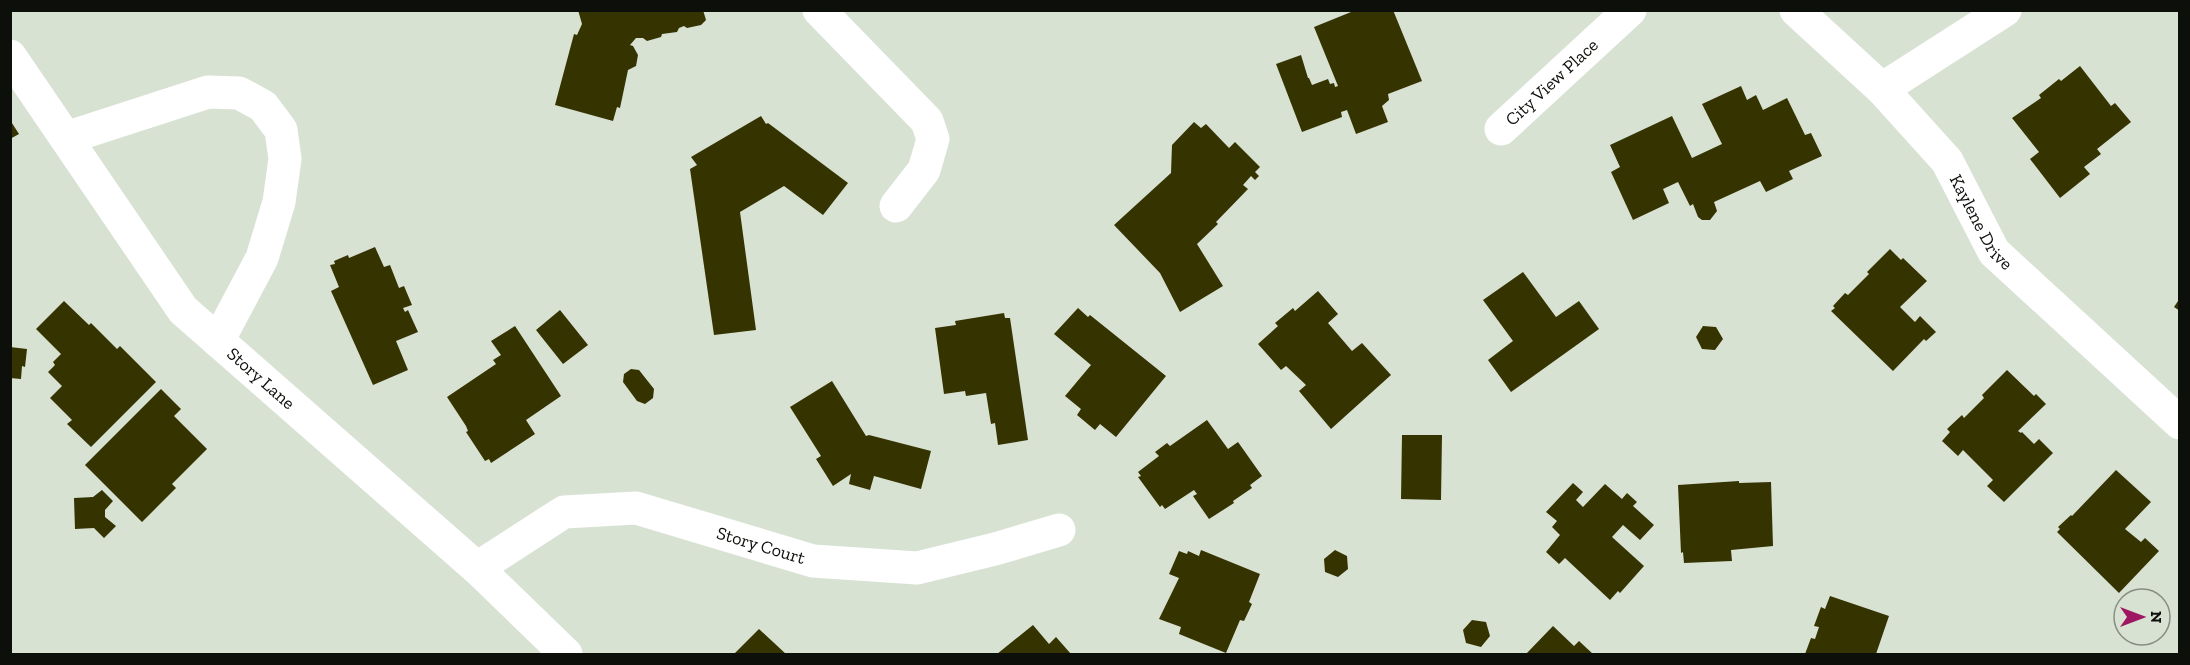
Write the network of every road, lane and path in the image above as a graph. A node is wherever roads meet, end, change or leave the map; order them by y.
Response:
1 (819, 10) edge
2 (1630, 10) edge
3 (1796, 10) edge
4 (2005, 10) edge
5 (10, 56) edge
6 (1882, 89) junction
7 (1501, 129) dead end
8 (66, 138) junction
9 (896, 206) dead end
10 (218, 341) junction
11 (2180, 423) edge
12 (1059, 530) dead end
13 (477, 568) junction
14 (566, 654) edge

1 - 9 street
2 - 7 street, City View Place
3 - 6 street, Kaylene Drive
4 - 6 street
5 - 8 street, Story Lane
6 - 11 street, Kaylene Drive
8 - 10 street, Story Lane
8 - 10 street
10 - 13 street, Story Lane
12 - 13 street, Story Court
13 - 14 street, Story Lane

